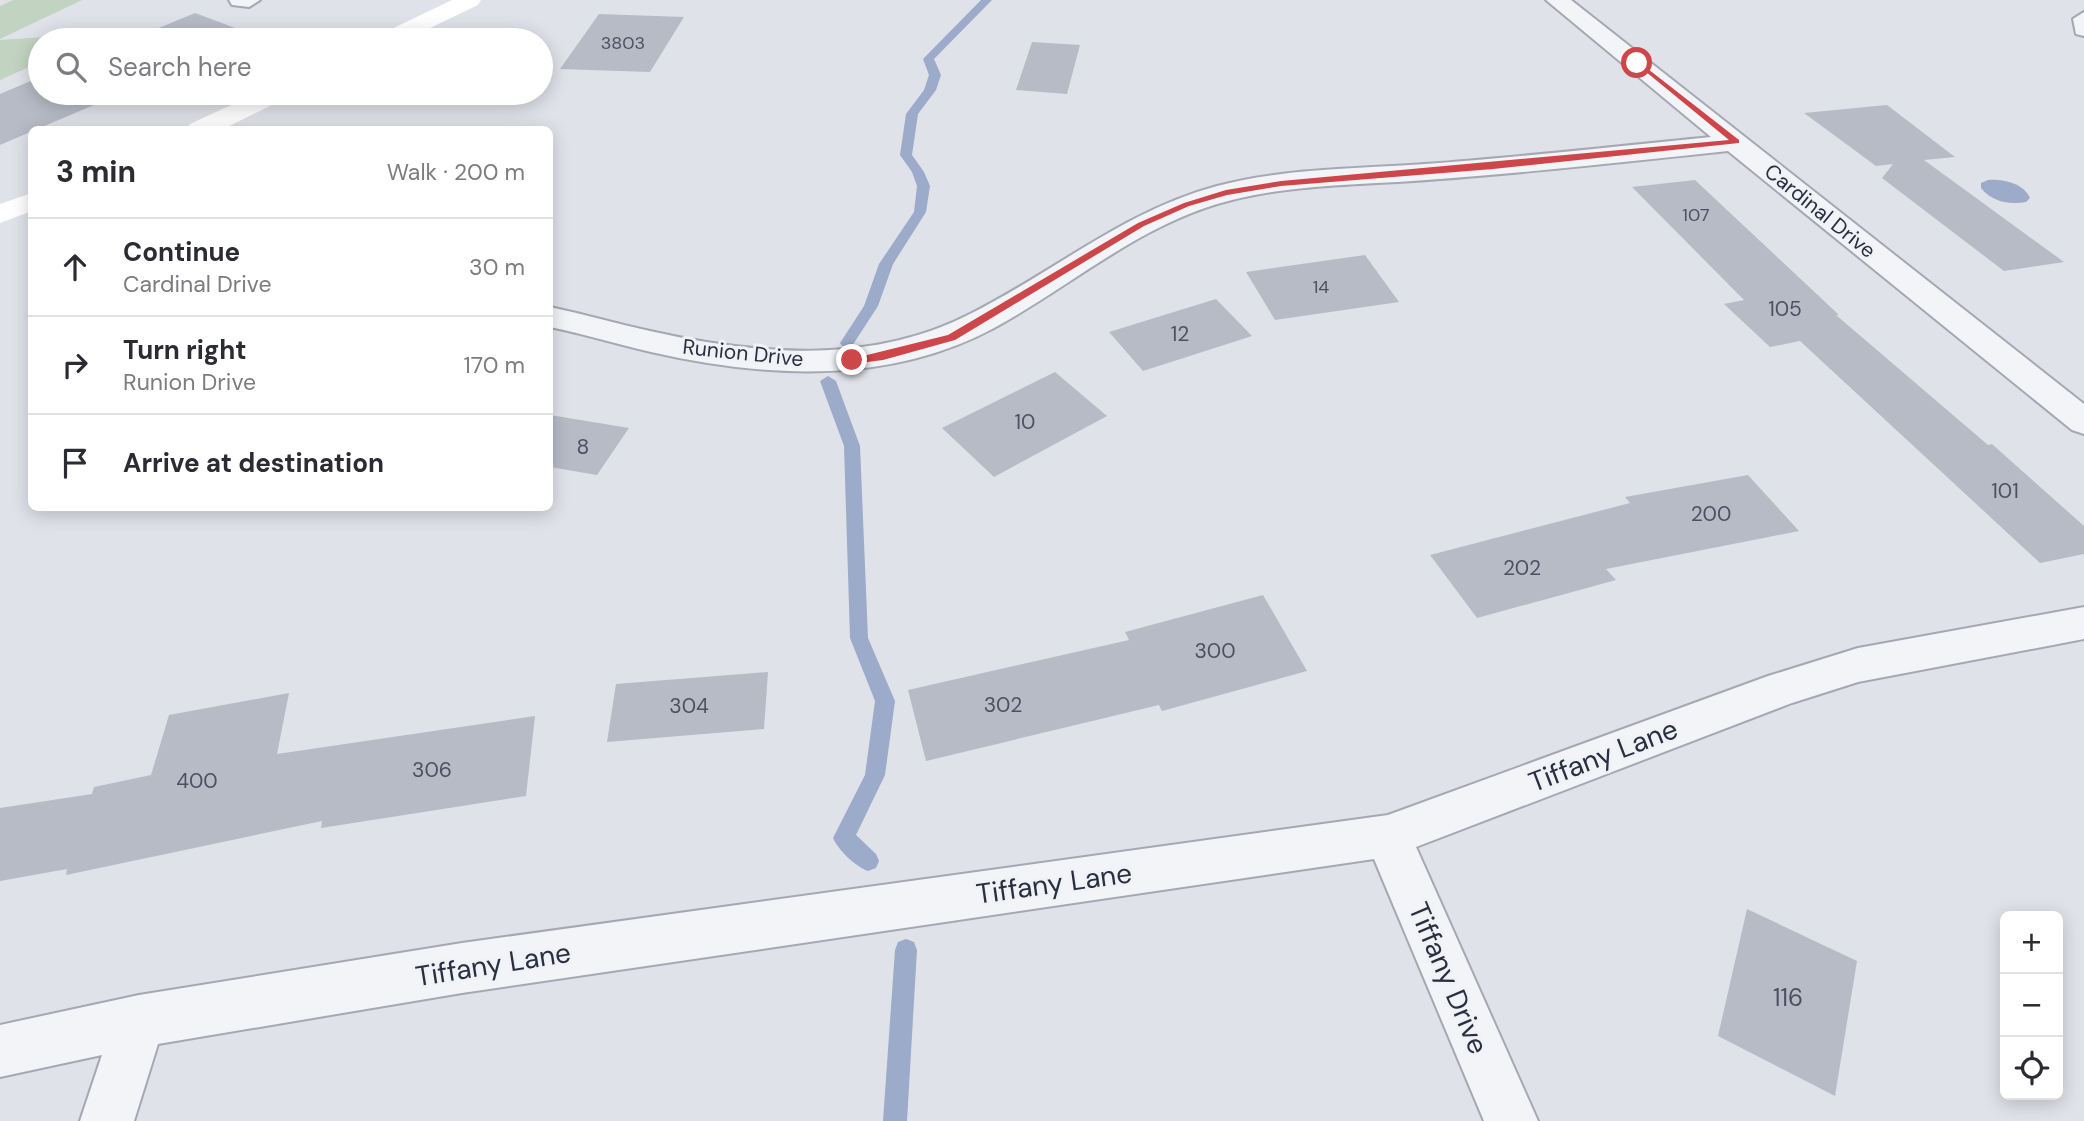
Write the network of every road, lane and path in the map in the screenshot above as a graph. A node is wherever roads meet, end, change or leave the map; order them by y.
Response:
1 (240, 0) edge
2 (249, 0) edge
3 (470, 0) edge
4 (1557, 0) edge
5 (2084, 19) edge
6 (412, 28) edge
7 (2084, 29) edge
8 (252, 105) edge
9 (207, 126) edge
10 (1736, 142) junction
11 (28, 203) edge
12 (0, 214) edge
13 (553, 318) edge
14 (2084, 422) edge
15 (2084, 623) edge
16 (1388, 836) junction
17 (139, 1021) junction
18 (0, 1051) edge
19 (107, 1121) edge
20 (1511, 1121) edge

1 - 2 street
3 - 6 main road
4 - 10 street, Cardinal Drive
5 - 7 street
8 - 9 main road
10 - 13 street, Runion Drive
10 - 14 street, Cardinal Drive
11 - 12 main road
15 - 16 street, Tiffany Lane
16 - 17 street, Tiffany Lane
16 - 20 street, Tiffany Drive
17 - 18 street, Tiffany Lane
17 - 19 street

